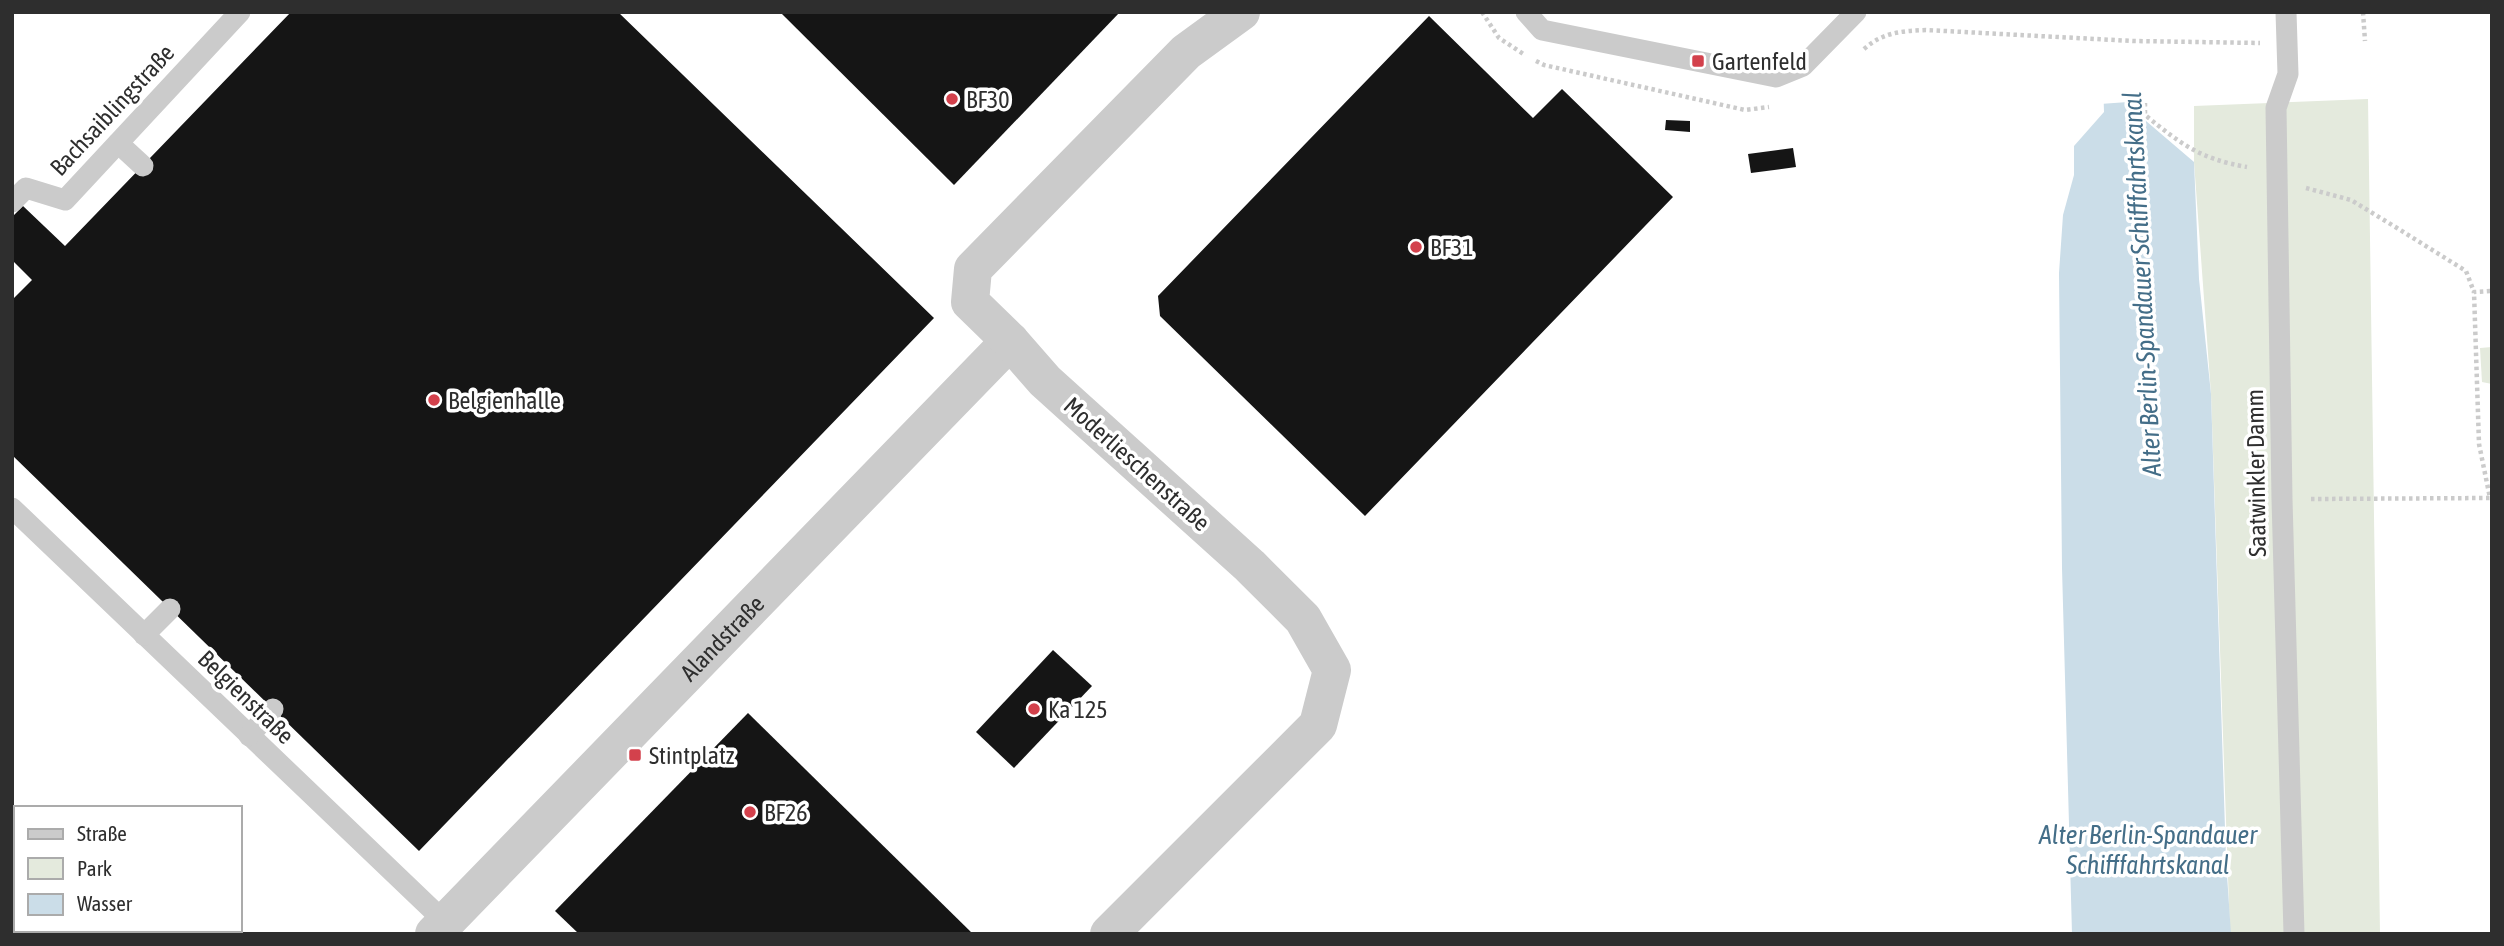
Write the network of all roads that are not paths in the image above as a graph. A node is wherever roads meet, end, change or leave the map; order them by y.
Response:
1 (240, 12) edge
2 (1241, 12) edge
3 (1527, 12) edge
4 (1856, 12) edge
5 (2286, 12) edge
6 (118, 143) junction
7 (143, 166) dead end
8 (12, 202) edge
9 (1010, 341) junction
10 (12, 508) edge
11 (170, 608) dead end
12 (144, 635) junction
13 (273, 709) dead end
14 (249, 736) junction
15 (440, 928) edge
16 (1110, 934) edge
17 (2294, 934) edge

1 - 6 lane, Bachsaiblingstraße
2 - 9 street, Moderlieschenstraße
3 - 4 lane
5 - 17 lane, Saatwinkler Damm
6 - 7 lane
6 - 8 lane, Bachsaiblingstraße
9 - 15 street, Alandstraße
9 - 16 street, Moderlieschenstraße
10 - 12 lane, Belgienstraße
11 - 12 lane
12 - 14 lane, Belgienstraße
13 - 14 lane
14 - 15 lane, Belgienstraße

